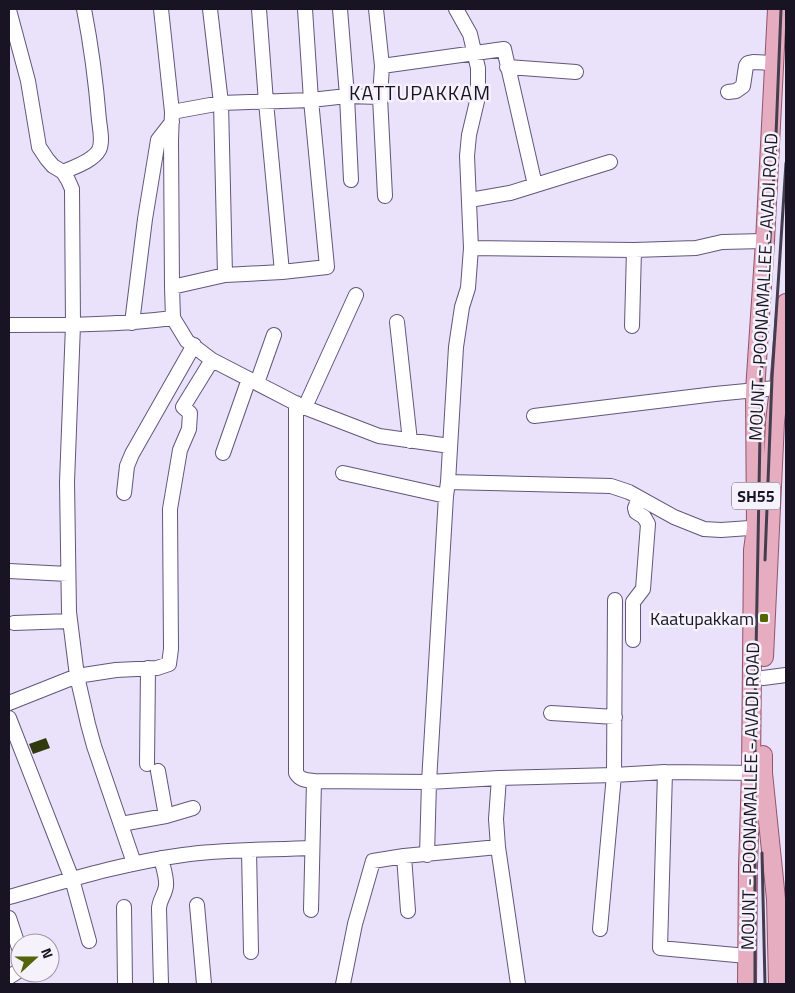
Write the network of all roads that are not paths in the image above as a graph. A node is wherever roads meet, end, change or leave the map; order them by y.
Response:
1 (84, 9) edge
2 (161, 9) edge
3 (210, 9) edge
4 (259, 9) edge
5 (305, 9) edge
6 (340, 9) edge
7 (376, 9) edge
8 (456, 9) edge
9 (777, 9) edge
10 (9, 10) edge
11 (476, 54) junction
12 (774, 63) junction
13 (382, 66) junction
14 (507, 67) junction
15 (576, 72) dead end
16 (728, 92) dead end
17 (347, 96) junction
18 (380, 97) junction
19 (311, 100) junction
20 (266, 102) junction
21 (221, 103) junction
22 (172, 117) junction
23 (610, 162) dead end
24 (63, 172) junction
25 (351, 180) dead end
26 (535, 186) junction
27 (385, 196) dead end
28 (470, 200) junction
29 (765, 241) junction
30 (471, 248) junction
31 (634, 250) junction
32 (282, 272) junction
33 (225, 275) junction
34 (172, 287) junction
35 (356, 295) dead end
36 (786, 303) edge
37 (173, 318) junction
38 (397, 322) dead end
39 (132, 323) junction
40 (9, 325) edge
41 (73, 325) junction
42 (632, 326) dead end
43 (274, 335) dead end
44 (194, 346) junction
45 (212, 360) junction
46 (253, 381) junction
47 (783, 388) edge
48 (755, 391) junction
49 (301, 405) junction
50 (534, 416) dead end
51 (410, 441) junction
52 (450, 446) junction
53 (223, 453) dead end
54 (343, 473) dead end
55 (448, 482) junction
56 (124, 494) dead end
57 (446, 496) junction
58 (639, 498) junction
59 (763, 528) junction
60 (9, 571) edge
61 (68, 574) junction
62 (615, 600) dead end
63 (70, 621) junction
64 (14, 623) dead end
65 (633, 640) dead end
66 (148, 668) junction
67 (786, 675) edge
68 (77, 676) junction
69 (763, 678) junction
70 (9, 703) edge
71 (551, 713) dead end
72 (615, 717) junction
73 (9, 718) edge
74 (665, 772) junction
75 (757, 773) junction
76 (614, 775) junction
77 (499, 778) junction
78 (314, 781) junction
79 (429, 782) junction
80 (193, 808) dead end
81 (166, 816) junction
82 (121, 824) junction
83 (498, 847) junction
84 (312, 848) junction
85 (249, 850) junction
86 (427, 855) junction
87 (404, 856) junction
88 (162, 858) junction
89 (134, 863) junction
90 (72, 879) junction
91 (9, 897) edge
92 (781, 902) edge
93 (197, 905) dead end
94 (124, 907) dead end
95 (311, 910) dead end
96 (408, 911) dead end
97 (9, 918) edge
98 (600, 929) dead end
99 (14, 933) edge
100 (90, 941) dead end
101 (251, 952) dead end
102 (747, 956) junction
103 (125, 984) edge
104 (161, 984) edge
105 (204, 984) edge
106 (343, 984) edge
107 (518, 984) edge
108 (747, 984) edge
109 (778, 984) edge

1 - 24 street
2 - 22 street
3 - 21 street
4 - 20 street
5 - 19 street
6 - 17 street
7 - 13 street
8 - 11 street
9 - 12 main road, MOUNT - POONAMALLEE - AVADI ROAD / SH55
10 - 24 street
11 - 13 street
11 - 14 street
11 - 28 street
12 - 16 street
12 - 29 main road, MOUNT - POONAMALLEE - AVADI ROAD / SH55
13 - 18 street
14 - 15 street
14 - 26 street
17 - 18 street
17 - 19 street
17 - 25 street
18 - 27 street
19 - 20 street
19 - 32 street
20 - 21 street
20 - 32 street
21 - 22 street
21 - 33 street
22 - 34 street
22 - 39 street
23 - 26 street
24 - 41 street
26 - 28 street
28 - 30 street
29 - 31 street
29 - 48 main road, MOUNT - POONAMALLEE - AVADI ROAD / SH55
30 - 31 street
30 - 52 street
31 - 42 street
32 - 33 street
33 - 34 street
34 - 37 street
35 - 49 street
36 - 47 main road, MOUNT - POONAMALLEE - AVADI ROAD / SH55
37 - 39 street
37 - 44 street
38 - 51 street
39 - 41 street
40 - 41 street
41 - 61 street
43 - 46 street
44 - 45 street
44 - 56 street
45 - 46 street
45 - 66 street
46 - 49 street
46 - 53 street
47 - 48 street
47 - 59 main road, MOUNT - POONAMALLEE - AVADI ROAD / SH55
48 - 50 street
48 - 59 main road, MOUNT - POONAMALLEE - AVADI ROAD / SH55
49 - 51 street
49 - 78 street
51 - 52 street
52 - 55 street
54 - 57 street
55 - 57 street
55 - 58 street
57 - 79 street
58 - 59 street
58 - 65 street
59 - 69 main road, MOUNT - POONAMALLEE - AVADI ROAD / SH55
59 - 75 main road, MOUNT - POONAMALLEE - AVADI ROAD / SH55
60 - 61 street
61 - 63 street
62 - 72 street
63 - 64 street
63 - 68 street
66 - 68 street
66 - 81 street
67 - 69 street
68 - 70 street
68 - 82 street
69 - 75 main road, MOUNT - POONAMALLEE - AVADI ROAD / SH55
71 - 72 street
72 - 76 street
73 - 90 street
74 - 75 street
74 - 76 street
74 - 102 street
75 - 92 main road, MOUNT - POONAMALLEE - AVADI ROAD / SH55
75 - 102 main road, MOUNT - POONAMALLEE - AVADI ROAD / SH55
76 - 77 street
76 - 98 street
77 - 79 street
77 - 83 street
78 - 79 street
78 - 84 street
79 - 86 street
80 - 81 street
81 - 82 street
82 - 89 street
83 - 86 street
83 - 107 street
84 - 85 street
84 - 95 street
85 - 88 street
85 - 101 street
86 - 87 street
87 - 96 street
87 - 106 street
88 - 89 street
88 - 104 street
89 - 90 street
90 - 91 street
90 - 100 street
92 - 109 main road, MOUNT - POONAMALLEE - AVADI ROAD / SH55
93 - 105 street
94 - 103 street
97 - 99 street
102 - 108 main road, MOUNT - POONAMALLEE - AVADI ROAD / SH55

